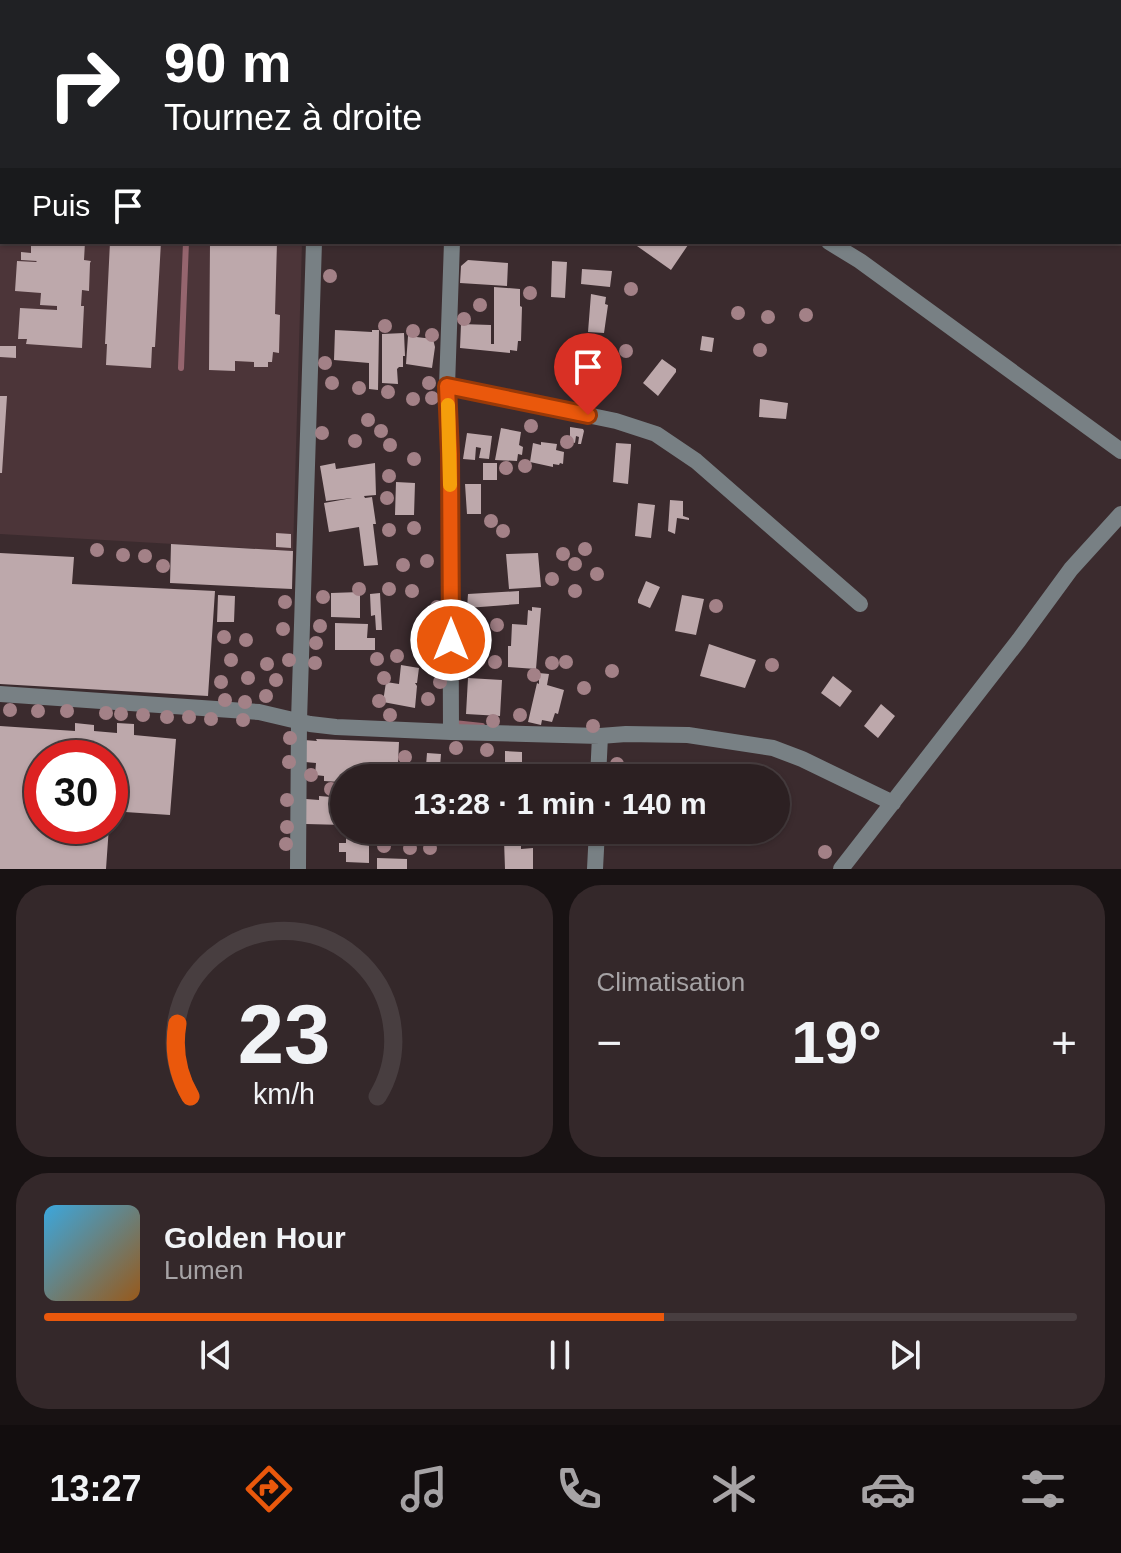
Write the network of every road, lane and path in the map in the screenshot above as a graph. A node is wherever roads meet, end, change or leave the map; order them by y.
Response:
1 (314, 244) edge
2 (452, 244) edge
3 (832, 244) edge
4 (447, 386) junction
5 (1121, 451) edge
6 (1121, 514) edge
7 (860, 604) dead end
8 (0, 694) edge
9 (299, 721) junction
10 (451, 732) junction
11 (600, 736) junction
12 (599, 764) edge
13 (893, 803) junction
14 (596, 844) edge
15 (298, 869) edge
16 (595, 869) edge
17 (841, 869) edge

1 - 9 street
2 - 4 street
3 - 5 street
4 - 7 street
4 - 10 street
6 - 13 street
8 - 9 street
9 - 10 street
9 - 15 street
10 - 11 street
11 - 12 street
11 - 13 street
13 - 17 street
14 - 16 street

